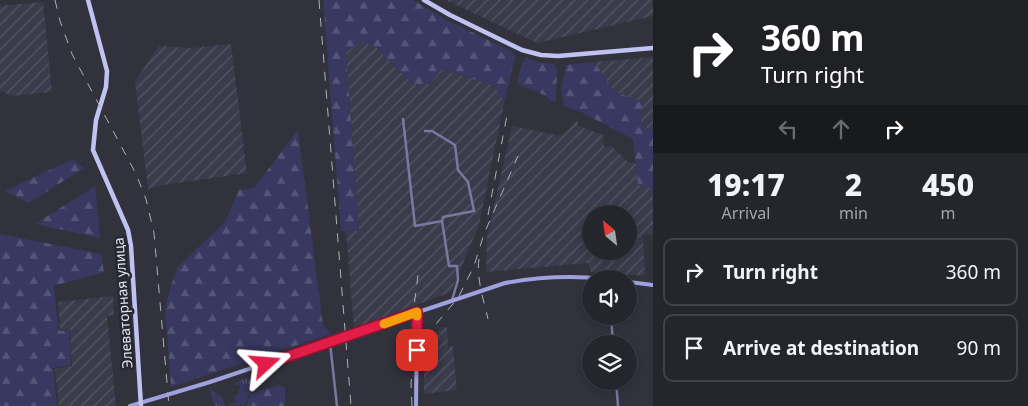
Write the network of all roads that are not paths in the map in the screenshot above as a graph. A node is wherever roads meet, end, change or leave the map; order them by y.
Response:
1 (88, 0) edge
2 (424, 0) edge
3 (653, 48) edge
4 (403, 118) dead end
5 (424, 131) dead end
6 (442, 221) junction
7 (582, 277) edge
8 (637, 283) edge
9 (653, 285) edge
10 (452, 300) junction
11 (417, 312) junction
12 (330, 343) junction
13 (617, 390) edge
14 (141, 404) edge
15 (130, 406) edge
16 (337, 406) edge
17 (416, 406) edge
18 (618, 406) edge

1 - 14 main road, Элеваторная улица
2 - 3 main road
4 - 6 street
5 - 6 street
6 - 10 street
7 - 10 main road
8 - 9 main road
10 - 11 main road
11 - 12 main road
11 - 17 main road
12 - 14 main road
12 - 16 street
13 - 18 street
14 - 15 main road

